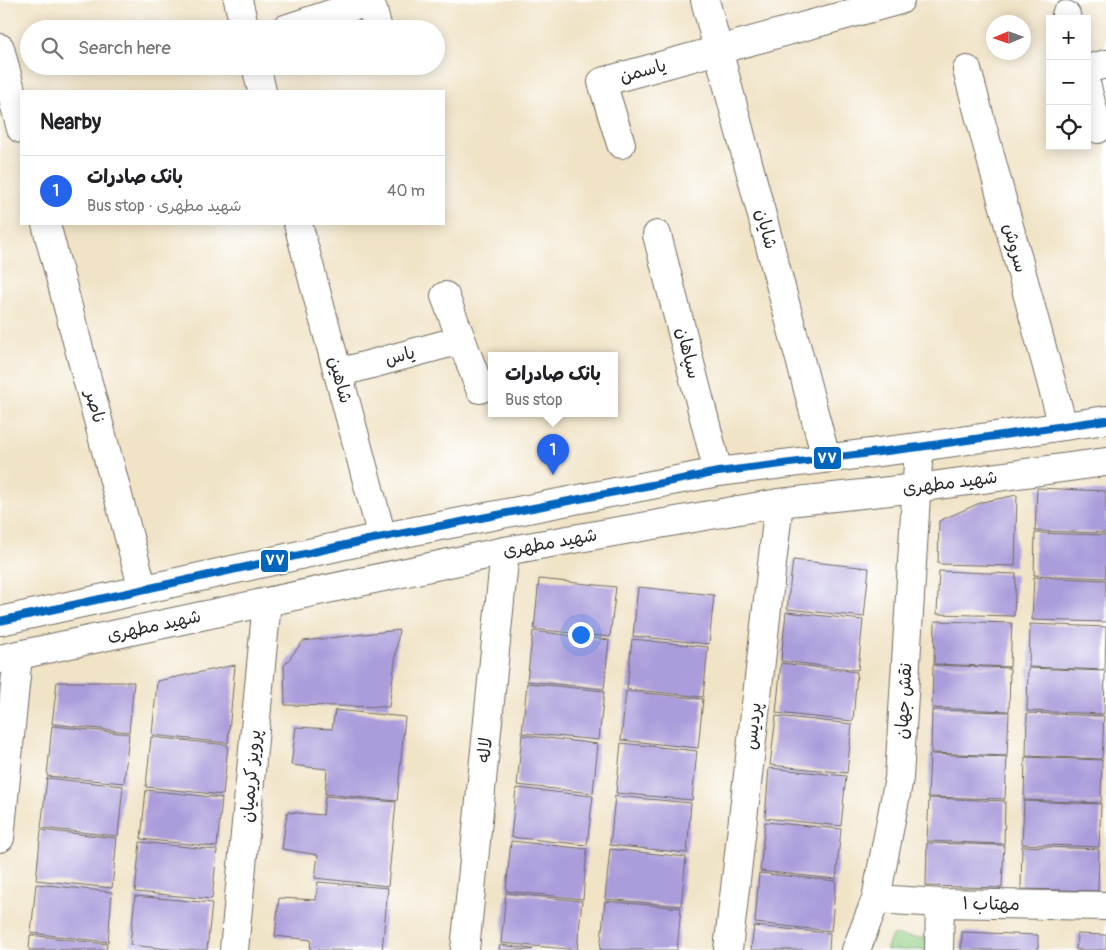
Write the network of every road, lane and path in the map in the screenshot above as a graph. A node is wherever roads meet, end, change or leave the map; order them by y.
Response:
1 (238, 0) edge
2 (705, 0) edge
3 (900, 0) edge
4 (370, 1) edge
5 (835, 9) edge
6 (244, 20) edge
7 (312, 20) edge
8 (375, 20) edge
9 (0, 48) edge
10 (718, 50) junction
11 (1106, 64) edge
12 (1091, 68) edge
13 (967, 70) dead end
14 (258, 75) edge
15 (262, 90) edge
16 (1091, 102) edge
17 (20, 124) edge
18 (1098, 129) dead end
19 (621, 144) dead end
20 (46, 225) edge
21 (298, 225) edge
22 (657, 235) dead end
23 (445, 296) dead end
24 (461, 340) junction
25 (338, 373) junction
26 (480, 389) dead end
27 (1106, 420) edge
28 (1063, 426) junction
29 (919, 447) junction
30 (826, 458) junction
31 (1106, 462) edge
32 (718, 472) junction
33 (917, 488) junction
34 (778, 502) junction
35 (382, 537) junction
36 (505, 551) junction
37 (143, 590) junction
38 (267, 602) junction
39 (0, 621) edge
40 (9, 657) edge
41 (0, 838) edge
42 (876, 899) junction
43 (940, 902) junction
44 (1106, 906) edge
45 (234, 950) edge
46 (465, 950) edge
47 (728, 950) edge
48 (856, 950) edge
49 (939, 950) edge

1 - 6 street
2 - 10 street, شایان
3 - 5 street
4 - 7 street
4 - 8 street
5 - 10 street
9 - 17 street
10 - 19 street, یاسمن
10 - 30 street, شایان
11 - 12 street
13 - 28 street, سروش
14 - 15 street
16 - 18 street
20 - 37 street, ناصر
21 - 25 street, شاهین
22 - 32 street, سپاهان
23 - 24 street
24 - 25 street, یاس
24 - 26 street
25 - 35 street, شاهین
27 - 28 street, شهید مطهری
28 - 29 street, شهید مطهری
29 - 30 street, شهید مطهری
29 - 33 street, نقش جهان
30 - 32 street, شهید مطهری
31 - 33 street, شهید مطهری
32 - 35 street, شهید مطهری
33 - 34 street, شهید مطهری
33 - 42 street, نقش جهان
34 - 36 street, شهید مطهری
34 - 47 street, پردیس
35 - 37 street, شهید مطهری
36 - 38 street, شهید مطهری
36 - 46 street, لاله
37 - 39 street, شهید مطهری
38 - 40 street, شهید مطهری
38 - 45 street, پرویز کریمیان
40 - 41 street
42 - 43 street, مهتاب ۱
42 - 48 street, نقش جهان
43 - 44 street, مهتاب ۱
43 - 49 street

